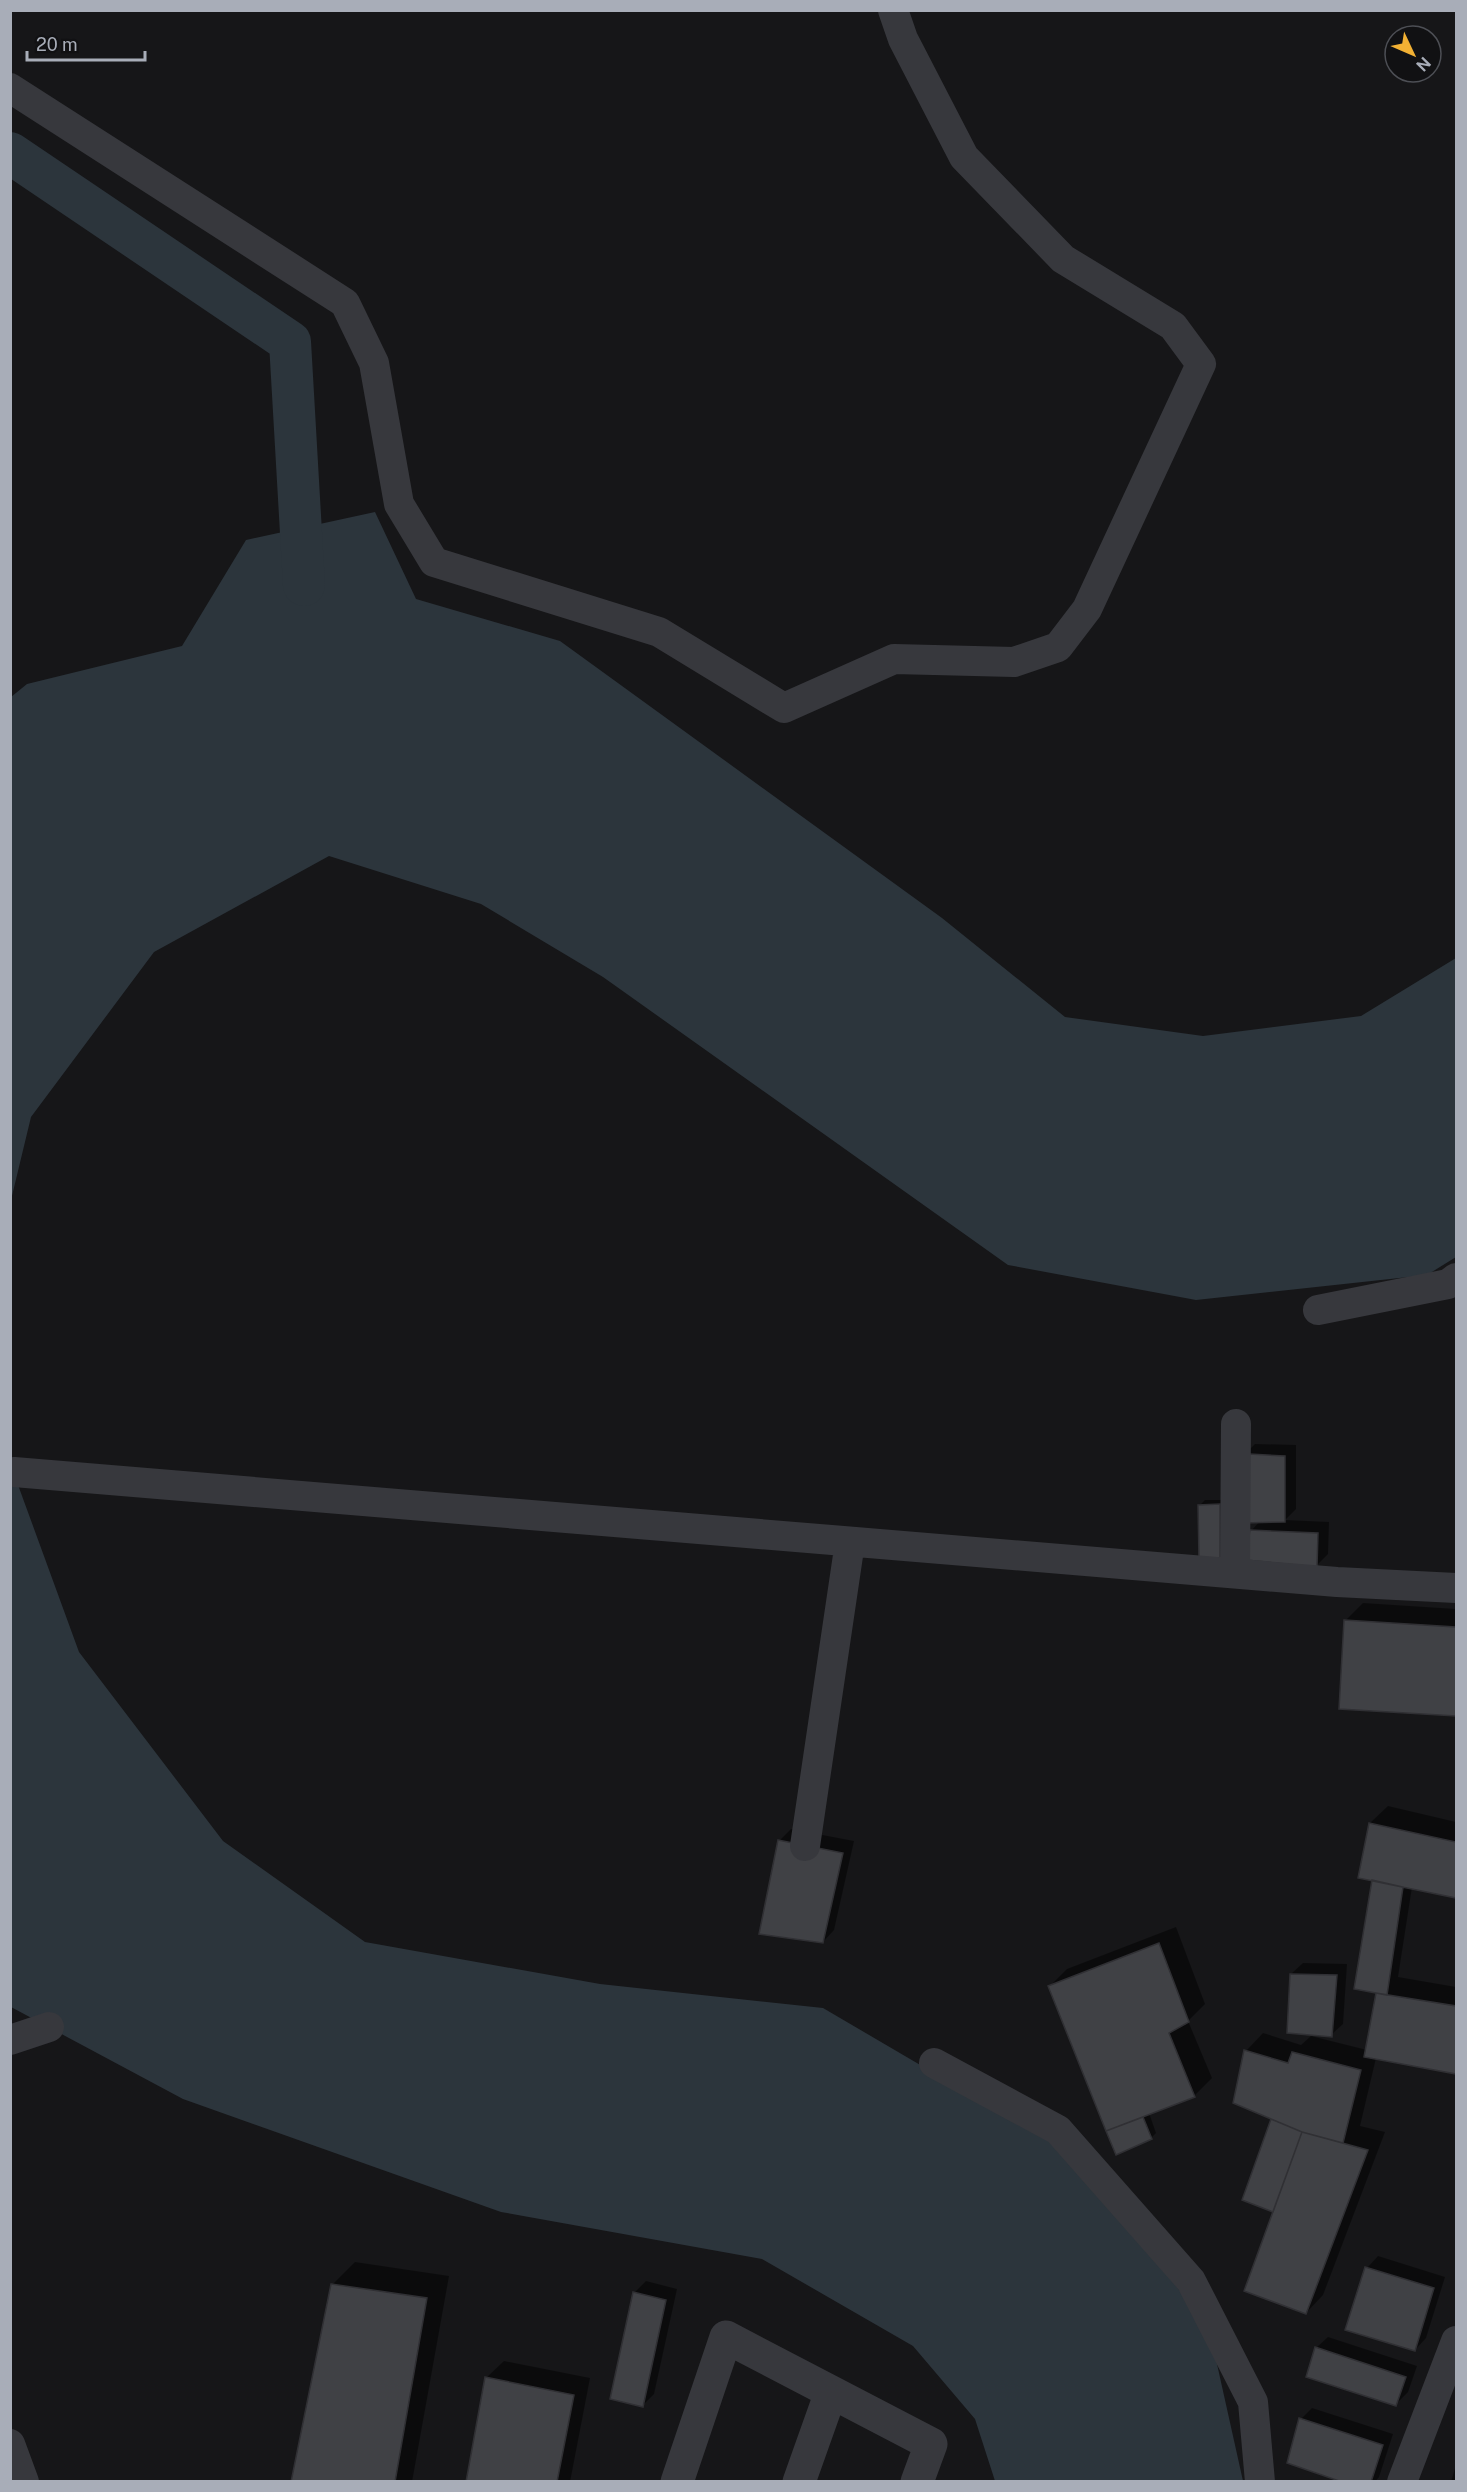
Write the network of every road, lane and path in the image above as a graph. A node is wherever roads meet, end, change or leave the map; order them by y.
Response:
1 (893, 10) edge
2 (10, 88) edge
3 (1456, 1278) edge
4 (1318, 1310) dead end
5 (1236, 1424) dead end
6 (14, 1472) dead end
7 (850, 1542) junction
8 (1235, 1573) junction
9 (1456, 1588) edge
10 (805, 1846) dead end
11 (49, 2027) dead end
12 (10, 2040) edge
13 (934, 2063) dead end
14 (1456, 2341) edge
15 (831, 2392) junction
16 (10, 2444) edge
17 (24, 2481) edge
18 (677, 2481) edge
19 (799, 2481) edge
20 (917, 2481) edge
21 (1260, 2481) edge
22 (1402, 2481) edge

1 - 2 street
3 - 4 street
5 - 8 street
6 - 7 street
7 - 8 street
7 - 10 street
8 - 9 street
11 - 12 street
13 - 21 street
14 - 22 street
15 - 18 street
15 - 19 street
15 - 20 street
16 - 17 street

